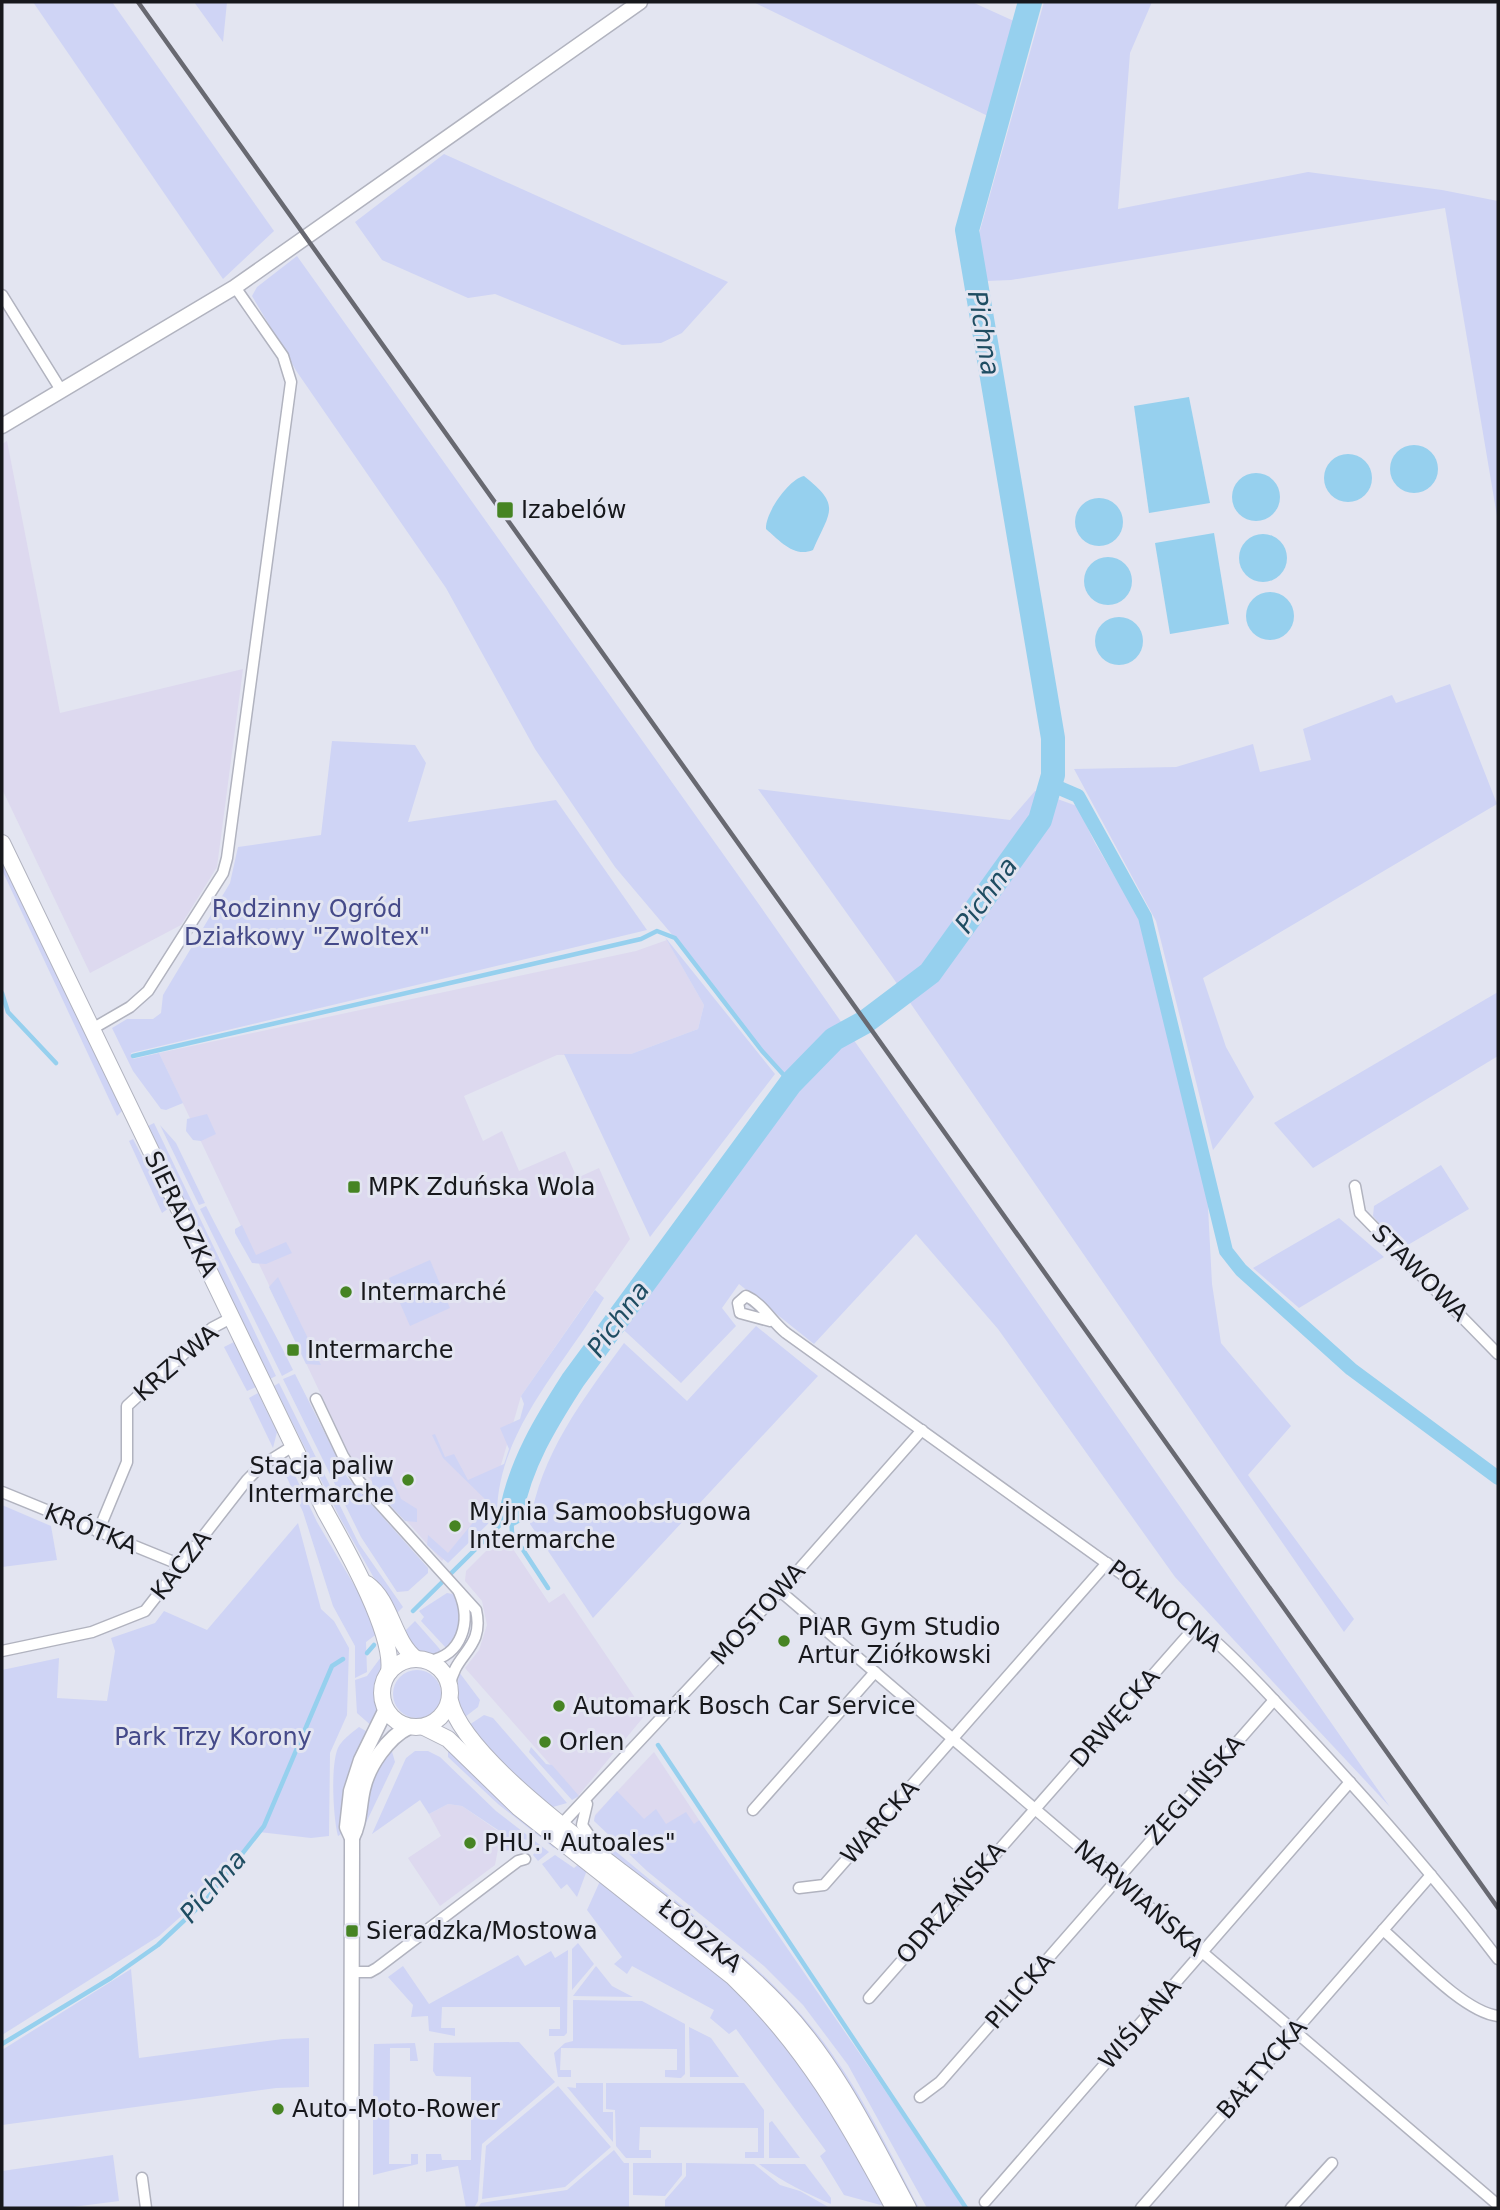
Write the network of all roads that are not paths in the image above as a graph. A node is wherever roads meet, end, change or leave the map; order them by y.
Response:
1 (640, 2) edge
2 (235, 287) junction
3 (2, 295) edge
4 (61, 390) junction
5 (2, 426) edge
6 (2, 843) edge
7 (92, 1029) junction
8 (1355, 1186) dead end
9 (231, 1318) junction
10 (770, 1321) dead end
11 (1498, 1354) edge
12 (316, 1399) dead end
13 (922, 1430) junction
14 (293, 1446) junction
15 (2, 1492) edge
16 (98, 1532) junction
17 (1107, 1563) junction
18 (181, 1565) junction
19 (365, 1583) junction
20 (457, 1587) junction
21 (780, 1591) junction
22 (1195, 1627) junction
23 (2, 1651) edge
24 (423, 1660) junction
25 (389, 1672) junction
26 (875, 1672) junction
27 (450, 1693) junction
28 (1274, 1700) junction
29 (386, 1709) junction
30 (416, 1727) junction
31 (953, 1740) junction
32 (1350, 1782) junction
33 (590, 1795) junction
34 (1034, 1809) junction
35 (753, 1810) dead end
36 (555, 1830) junction
37 (352, 1838) junction
38 (525, 1860) dead end
39 (619, 1870) junction
40 (1431, 1875) junction
41 (1117, 1880) junction
42 (799, 1888) dead end
43 (1383, 1930) junction
44 (1203, 1953) junction
45 (1498, 1959) edge
46 (352, 1972) junction
47 (869, 1998) dead end
48 (1498, 2016) edge
49 (1294, 2032) junction
50 (920, 2098) dead end
51 (1332, 2163) dead end
52 (142, 2178) dead end
53 (985, 2202) dead end
54 (1498, 2205) edge
55 (146, 2208) edge
56 (351, 2208) edge
57 (894, 2208) edge
58 (908, 2208) edge
59 (1141, 2208) edge
60 (1291, 2208) edge

1 - 2 street
2 - 4 street
2 - 7 street
3 - 4 street
4 - 5 street
6 - 7 main road, SIERADZKA
7 - 9 main road, SIERADZKA
8 - 11 street, STAWOWA
9 - 14 main road, SIERADZKA
9 - 16 street, KRZYWA
10 - 13 street, PÓŁNOCNA
12 - 20 street
13 - 17 street, PÓŁNOCNA
13 - 21 street, MOSTOWA
14 - 18 street, KACZA
14 - 19 main road, SIERADZKA
15 - 16 street, KRÓTKA
16 - 18 street, KRÓTKA
17 - 22 street, PÓŁNOCNA
17 - 31 street, WARCKA
18 - 23 street, KACZA
19 - 24 main road, SIERADZKA
19 - 25 main road, SIERADZKA
20 - 24 street
20 - 27 street
21 - 26 street, NARWIAŃSKA
21 - 33 street, MOSTOWA
22 - 28 street, PÓŁNOCNA
22 - 34 street, DRWĘCKA
24 - 25 main road
24 - 27 main road
25 - 29 main road
26 - 31 street, NARWIAŃSKA
26 - 35 street
27 - 30 main road
27 - 36 main road, ŁÓDZKA
28 - 32 street, PÓŁNOCNA
28 - 41 street, ŻEGLIŃSKA
29 - 30 main road
29 - 37 street
30 - 36 main road, ŁÓDZKA
30 - 37 street
31 - 34 street, NARWIAŃSKA
31 - 42 street, WARCKA
32 - 40 street, PÓŁNOCNA
32 - 44 street, WIŚLANA
33 - 36 street, MOSTOWA
33 - 39 street
34 - 41 street, NARWIAŃSKA
34 - 47 street, ODRZAŃSKA
36 - 39 main road, ŁÓDZKA
36 - 57 main road, ŁÓDZKA
37 - 46 street
38 - 46 street
39 - 58 main road, ŁÓDZKA
40 - 43 street, BAŁTYCKA
40 - 45 street, PÓŁNOCNA
41 - 44 street, NARWIAŃSKA
41 - 50 street, PILICKA
43 - 48 street
43 - 49 street, BAŁTYCKA
44 - 49 street, NARWIAŃSKA
44 - 53 street, WIŚLANA
46 - 56 street
49 - 54 street, NARWIAŃSKA
49 - 59 street, BAŁTYCKA
51 - 60 street
52 - 55 street

